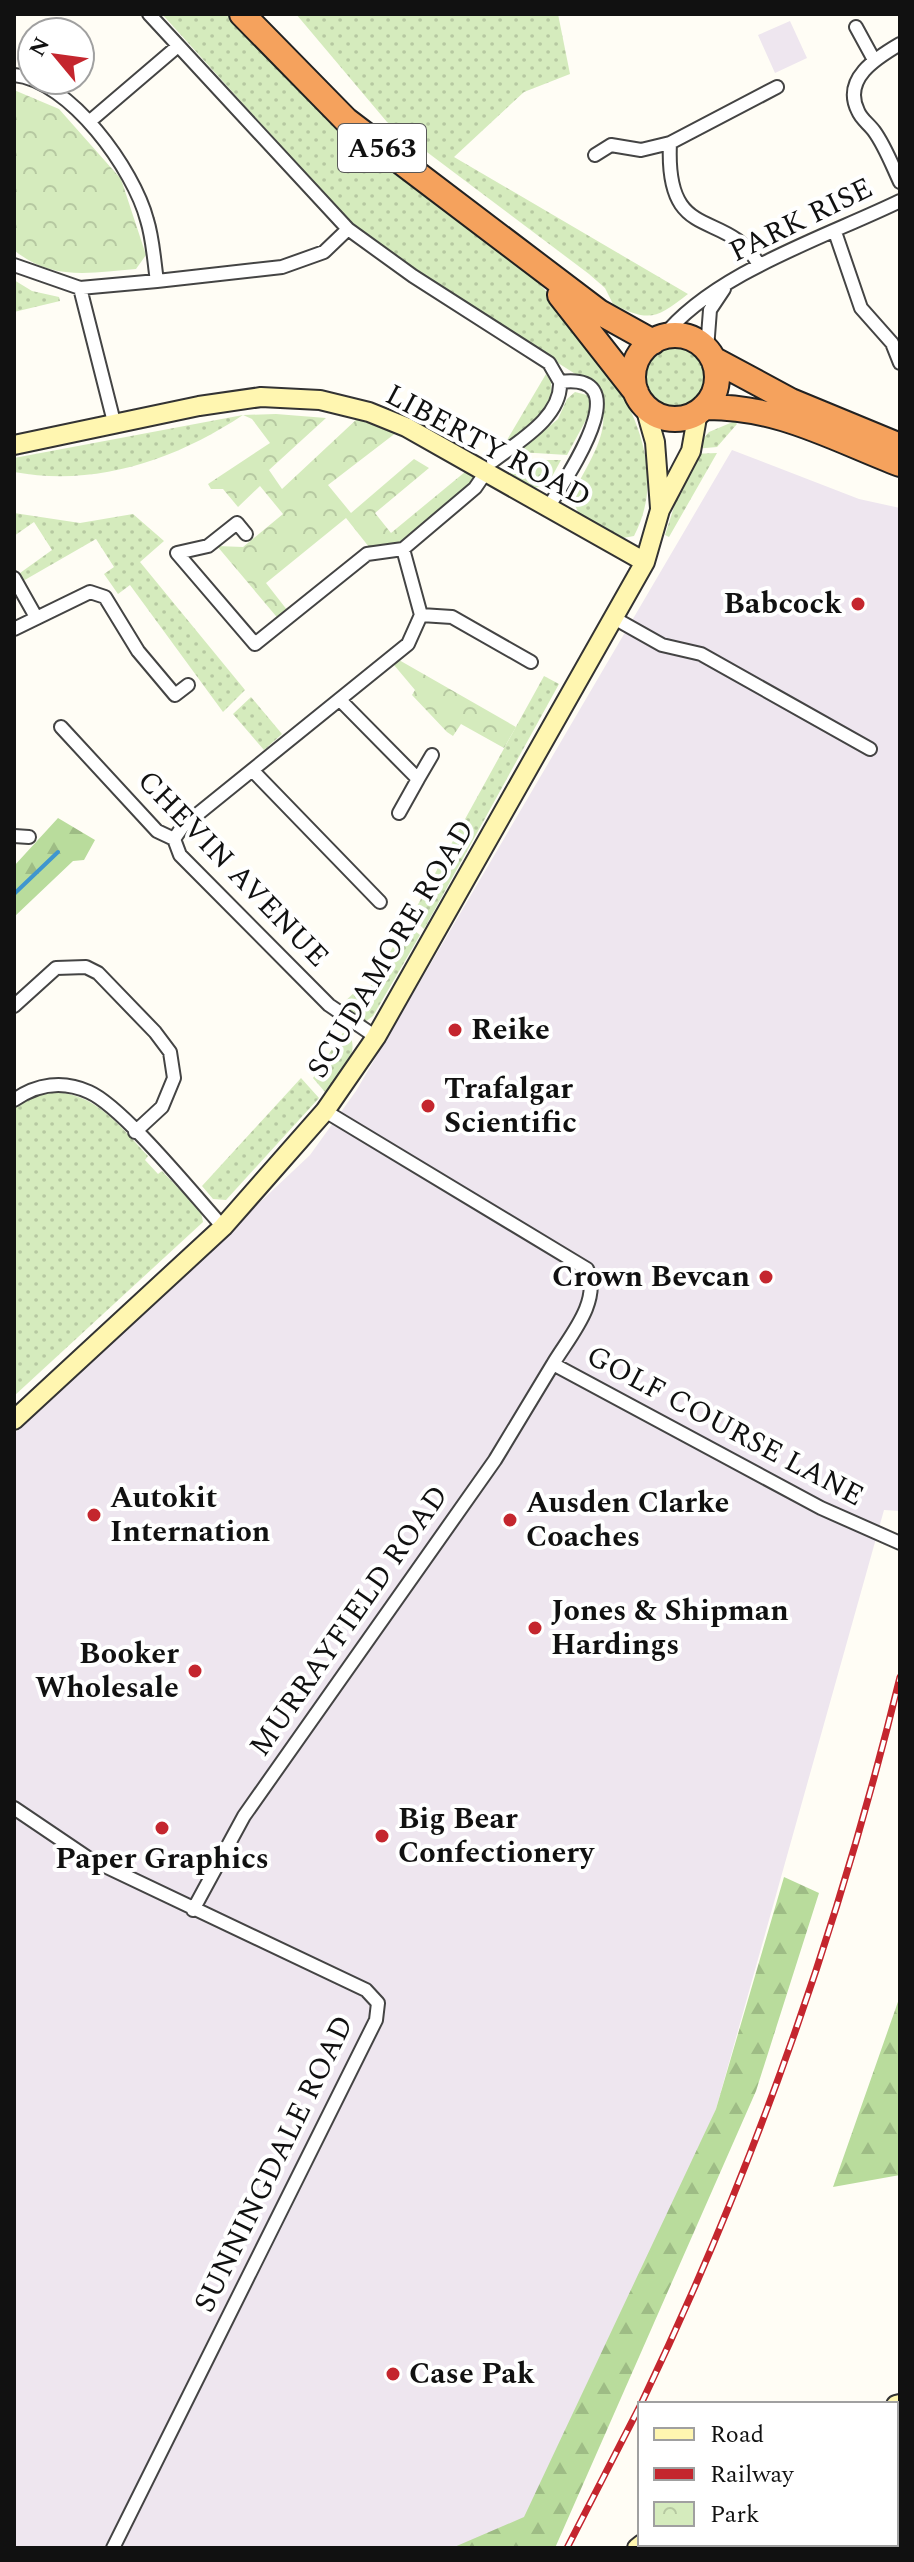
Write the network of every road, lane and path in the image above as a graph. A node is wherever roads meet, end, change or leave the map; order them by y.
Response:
1 (149, 14) edge
2 (242, 14) edge
3 (856, 27) dead end
4 (900, 44) edge
5 (178, 46) junction
6 (874, 60) junction
7 (14, 75) edge
8 (777, 87) dead end
9 (89, 122) junction
10 (670, 143) junction
11 (595, 155) dead end
12 (900, 182) edge
13 (900, 201) edge
14 (348, 229) junction
15 (835, 232) junction
16 (14, 265) edge
17 (535, 265) junction
18 (759, 265) junction
19 (157, 281) junction
20 (726, 286) junction
21 (80, 288) junction
22 (657, 340) junction
23 (710, 354) junction
24 (900, 363) edge
25 (560, 382) junction
26 (641, 400) junction
27 (701, 410) junction
28 (115, 426) junction
29 (14, 445) edge
30 (900, 446) edge
31 (900, 464) edge
32 (489, 466) junction
33 (548, 508) junction
34 (660, 510) junction
35 (246, 534) dead end
36 (403, 549) junction
37 (645, 562) junction
38 (14, 578) edge
39 (421, 615) junction
40 (36, 617) junction
41 (614, 618) junction
42 (14, 629) edge
43 (531, 662) dead end
44 (188, 685) dead end
45 (340, 700) junction
46 (61, 727) dead end
47 (870, 749) dead end
48 (432, 755) dead end
49 (253, 771) junction
50 (418, 779) junction
51 (399, 813) dead end
52 (14, 836) edge
53 (29, 837) dead end
54 (174, 839) junction
55 (380, 902) dead end
56 (14, 1006) edge
57 (376, 1037) junction
58 (14, 1100) edge
59 (325, 1111) junction
60 (135, 1132) junction
61 (223, 1227) junction
62 (553, 1364) junction
63 (14, 1420) edge
64 (900, 1543) edge
65 (14, 1808) edge
66 (193, 1910) junction
67 (113, 2548) edge

1 - 5 street
2 - 17 highway, A563
3 - 6 street
4 - 6 street
5 - 9 street
5 - 14 street
6 - 12 street
7 - 9 street
8 - 10 street
9 - 19 street
10 - 11 street
10 - 18 street
13 - 15 street, PARK RISE
14 - 19 street
14 - 25 street
15 - 18 street, PARK RISE
15 - 24 street
16 - 21 street
17 - 22 highway, A563
17 - 26 highway, A563
18 - 20 street, PARK RISE
19 - 21 street
20 - 22 street, PARK RISE
20 - 23 street, PARK RISE
21 - 28 street
22 - 23 highway
22 - 26 highway
23 - 27 highway
23 - 30 highway
25 - 32 street
25 - 33 street
26 - 27 highway
26 - 34 street, SCUDAMORE ROAD
27 - 31 highway
27 - 34 street, SCUDAMORE ROAD
28 - 29 street, LIBERTY ROAD
28 - 32 street, LIBERTY ROAD
32 - 33 street, LIBERTY ROAD
32 - 36 street
33 - 37 street, LIBERTY ROAD
34 - 37 street, SCUDAMORE ROAD
35 - 36 street
36 - 39 street
37 - 41 street, SCUDAMORE ROAD
38 - 40 street
39 - 43 street
39 - 45 street
40 - 42 street
40 - 44 street
41 - 47 street
41 - 57 street, SCUDAMORE ROAD
45 - 49 street
45 - 50 street
46 - 54 street, CHEVIN AVENUE
48 - 50 street
49 - 54 street
49 - 55 street
50 - 51 street
52 - 53 street
54 - 57 street, CHEVIN AVENUE
56 - 60 street
57 - 59 street, SCUDAMORE ROAD
58 - 60 street
59 - 61 street, SCUDAMORE ROAD
59 - 62 street, GOLF COURSE LANE
60 - 61 street
61 - 63 street, SCUDAMORE ROAD
62 - 64 street, GOLF COURSE LANE
62 - 66 street, MURRAYFIELD ROAD
65 - 66 street, SUNNINGDALE ROAD
66 - 67 street, SUNNINGDALE ROAD

